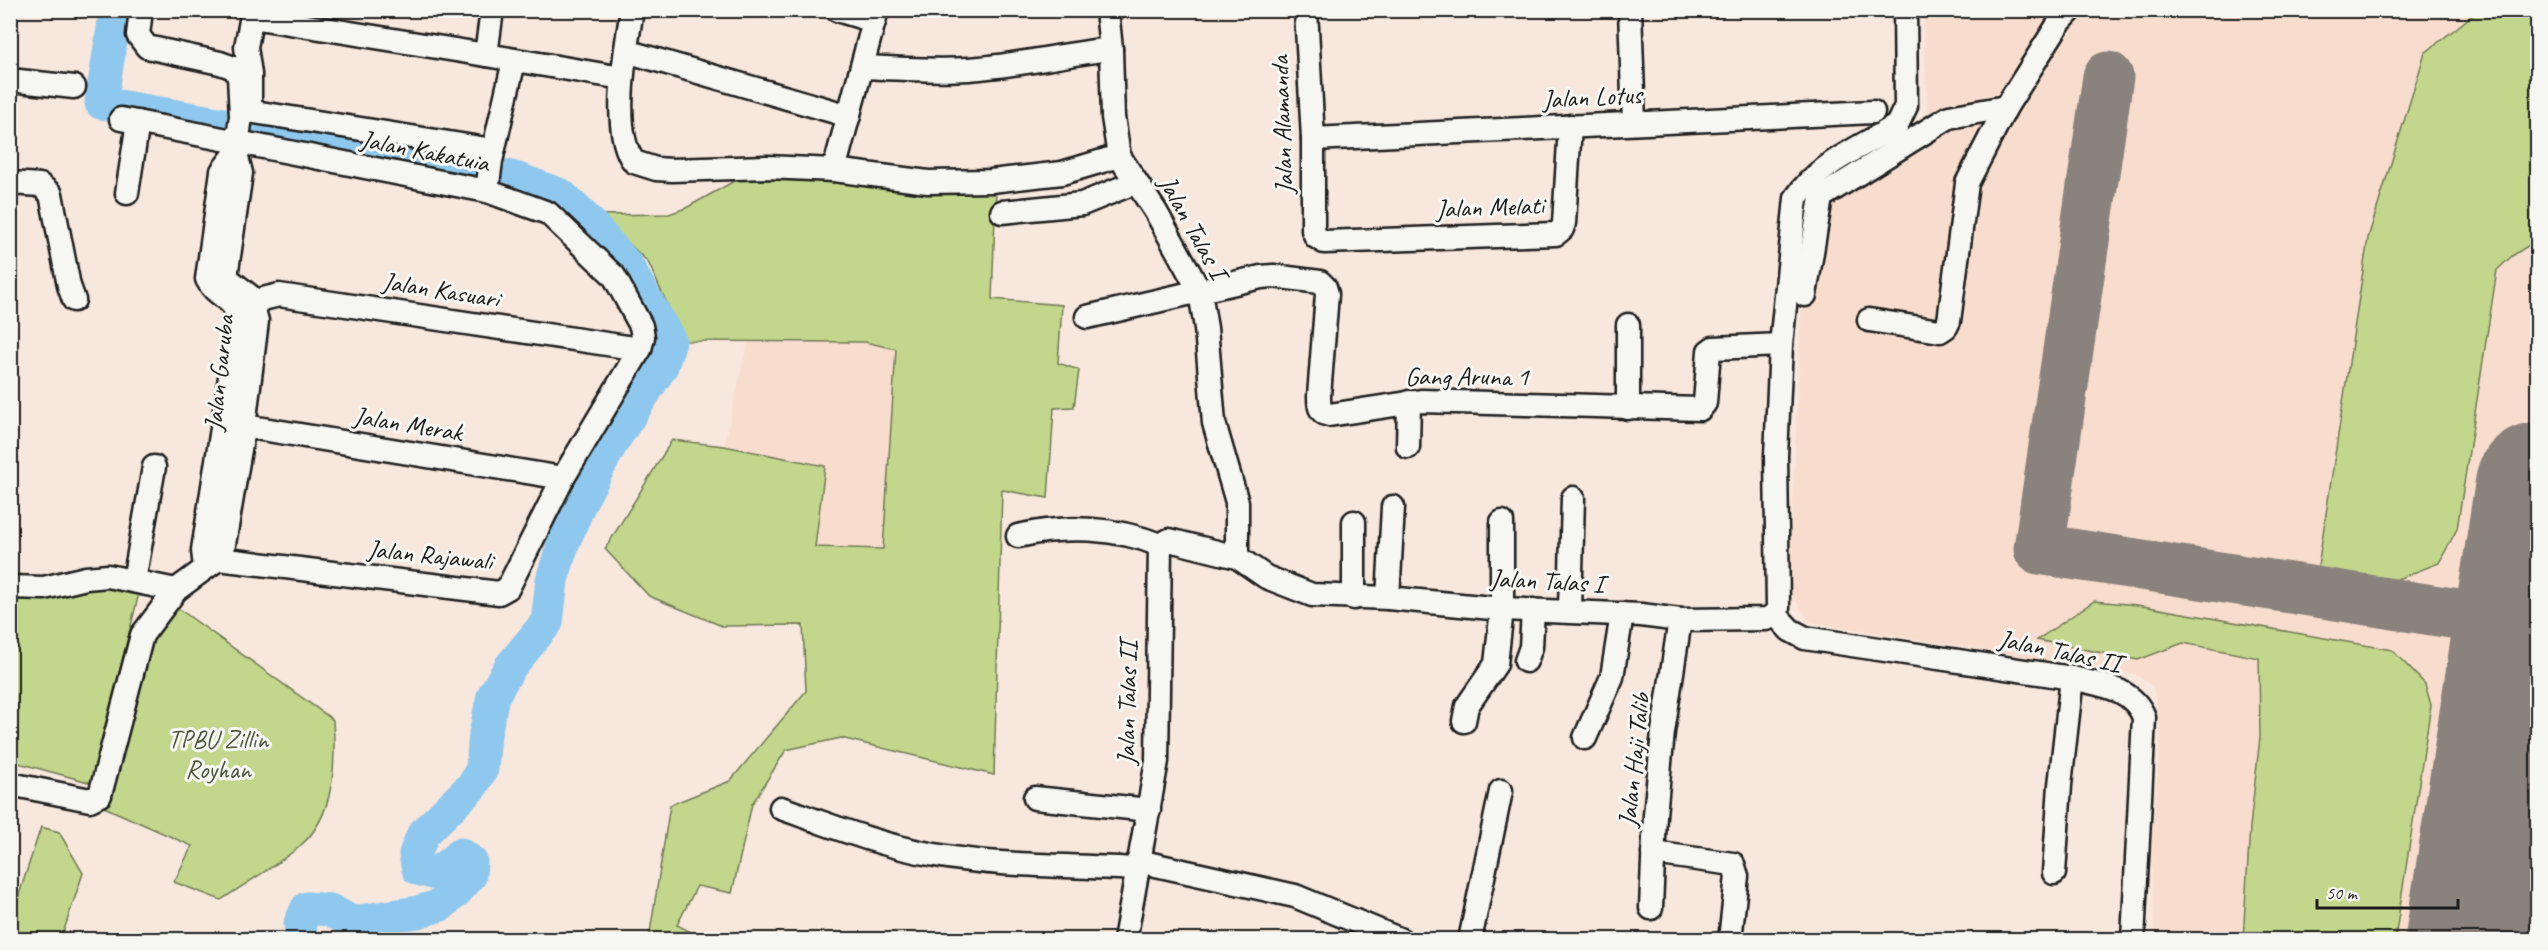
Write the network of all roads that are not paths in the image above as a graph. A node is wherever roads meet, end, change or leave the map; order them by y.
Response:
1 (141, 10) edge
2 (492, 10) edge
3 (632, 10) edge
4 (837, 10) edge
5 (1107, 10) edge
6 (1306, 10) edge
7 (1630, 10) edge
8 (1905, 10) edge
9 (253, 14) edge
10 (2061, 15) edge
11 (876, 16) edge
12 (1111, 49) junction
13 (626, 51) junction
14 (486, 54) junction
15 (514, 61) junction
16 (862, 66) junction
17 (622, 78) junction
18 (10, 80) edge
19 (74, 87) dead end
20 (2006, 107) junction
21 (1873, 112) dead end
22 (849, 116) junction
23 (1634, 123) junction
24 (1570, 126) junction
25 (239, 136) junction
26 (1313, 139) junction
27 (492, 155) junction
28 (1119, 156) junction
29 (834, 170) junction
30 (1136, 182) junction
31 (10, 183) edge
32 (488, 188) junction
33 (127, 192) dead end
34 (1002, 212) dead end
35 (1316, 237) joint
36 (1200, 292) junction
37 (1805, 295) dead end
38 (74, 300) dead end
39 (244, 304) junction
40 (1087, 317) dead end
41 (1869, 320) dead end
42 (1628, 325) dead end
43 (1781, 345) junction
44 (640, 349) junction
45 (1409, 402) junction
46 (1628, 408) junction
47 (244, 426) junction
48 (1408, 447) dead end
49 (154, 467) dead end
50 (563, 478) junction
51 (1573, 498) dead end
52 (1393, 507) dead end
53 (1036, 517) dead end
54 (1354, 522) dead end
55 (1502, 522) dead end
56 (1018, 536) dead end
57 (1163, 543) junction
58 (1237, 557) junction
59 (207, 568) junction
60 (134, 581) junction
61 (10, 587) edge
62 (176, 590) junction
63 (1354, 598) junction
64 (1388, 598) junction
65 (1502, 609) junction
66 (1533, 610) junction
67 (1570, 610) junction
68 (1622, 614) junction
69 (1776, 615) junction
70 (1680, 620) junction
71 (1526, 661) dead end
72 (2072, 678) junction
73 (1464, 721) dead end
74 (1585, 738) dead end
75 (10, 783) edge
76 (1501, 791) dead end
77 (1035, 798) dead end
78 (781, 808) dead end
79 (1149, 810) junction
80 (1653, 853) junction
81 (1138, 865) junction
82 (2055, 873) dead end
83 (1651, 908) dead end
84 (1369, 934) edge
85 (1125, 939) edge
86 (1401, 939) edge
87 (1470, 939) edge
88 (1730, 939) edge
89 (2133, 939) edge

1 - 25 street
2 - 14 street
3 - 13 street
4 - 11 street
5 - 12 street, Jalan Talas I
6 - 26 street, Jalan Alamanda
7 - 23 street
8 - 43 street
9 - 14 street
9 - 27 street
10 - 20 street
11 - 16 street
12 - 16 street
12 - 28 street, Jalan Talas I
13 - 17 street
13 - 22 street
14 - 15 street
15 - 17 street
15 - 27 street
16 - 22 street
17 - 29 street
18 - 19 street
20 - 37 street
20 - 41 street
21 - 23 street, Jalan Lotus
22 - 29 street
23 - 24 street, Jalan Lotus
24 - 26 street, Jalan Lotus
24 - 35 street, Jalan Melati
25 - 32 street, Jalan Kakatuia
25 - 33 street, Jalan Kakatuia
25 - 39 street, Jalan Garuba
26 - 35 street, Jalan Alamanda
27 - 32 street
28 - 29 street
28 - 30 street, Jalan Talas I
30 - 34 street
30 - 36 street, Jalan Talas I
31 - 38 street
32 - 44 street, Jalan Kakatuia
36 - 40 street
36 - 45 street, Gang Aruna 1
36 - 58 street, Jalan Talas I
39 - 44 street, Jalan Kasuari
39 - 47 street, Jalan Garuba
39 - 59 street, Jalan Garuba
42 - 46 street
43 - 46 street, Gang Aruna 1
43 - 69 street
44 - 50 street, Jalan Rajawali
45 - 46 street, Gang Aruna 1
45 - 48 street
47 - 50 street, Jalan Merak
47 - 59 street, Jalan Garuba
49 - 60 street
50 - 59 street, Jalan Rajawali
51 - 67 street
52 - 64 street
53 - 57 street
54 - 63 street
55 - 65 street
56 - 57 street
57 - 58 street
57 - 79 street, Jalan Talas II
58 - 63 street, Jalan Talas I
59 - 62 street
60 - 61 street
60 - 62 street
62 - 75 street
63 - 64 street, Jalan Talas I
64 - 65 street, Jalan Talas I
65 - 66 street, Jalan Talas I
65 - 73 street
66 - 67 street, Jalan Talas I
66 - 71 street
67 - 68 street, Jalan Talas I
68 - 70 street, Jalan Talas I
68 - 74 street
69 - 70 street, Jalan Talas I
69 - 72 street, Jalan Talas II
70 - 80 street, Jalan Haji Talib
72 - 82 street
72 - 89 street, Jalan Talas II
76 - 87 street
77 - 79 street
78 - 81 street
79 - 81 street, Jalan Talas II
80 - 83 street, Jalan Haji Talib
80 - 88 street
81 - 84 street
81 - 85 street, Jalan Talas II
84 - 86 street

